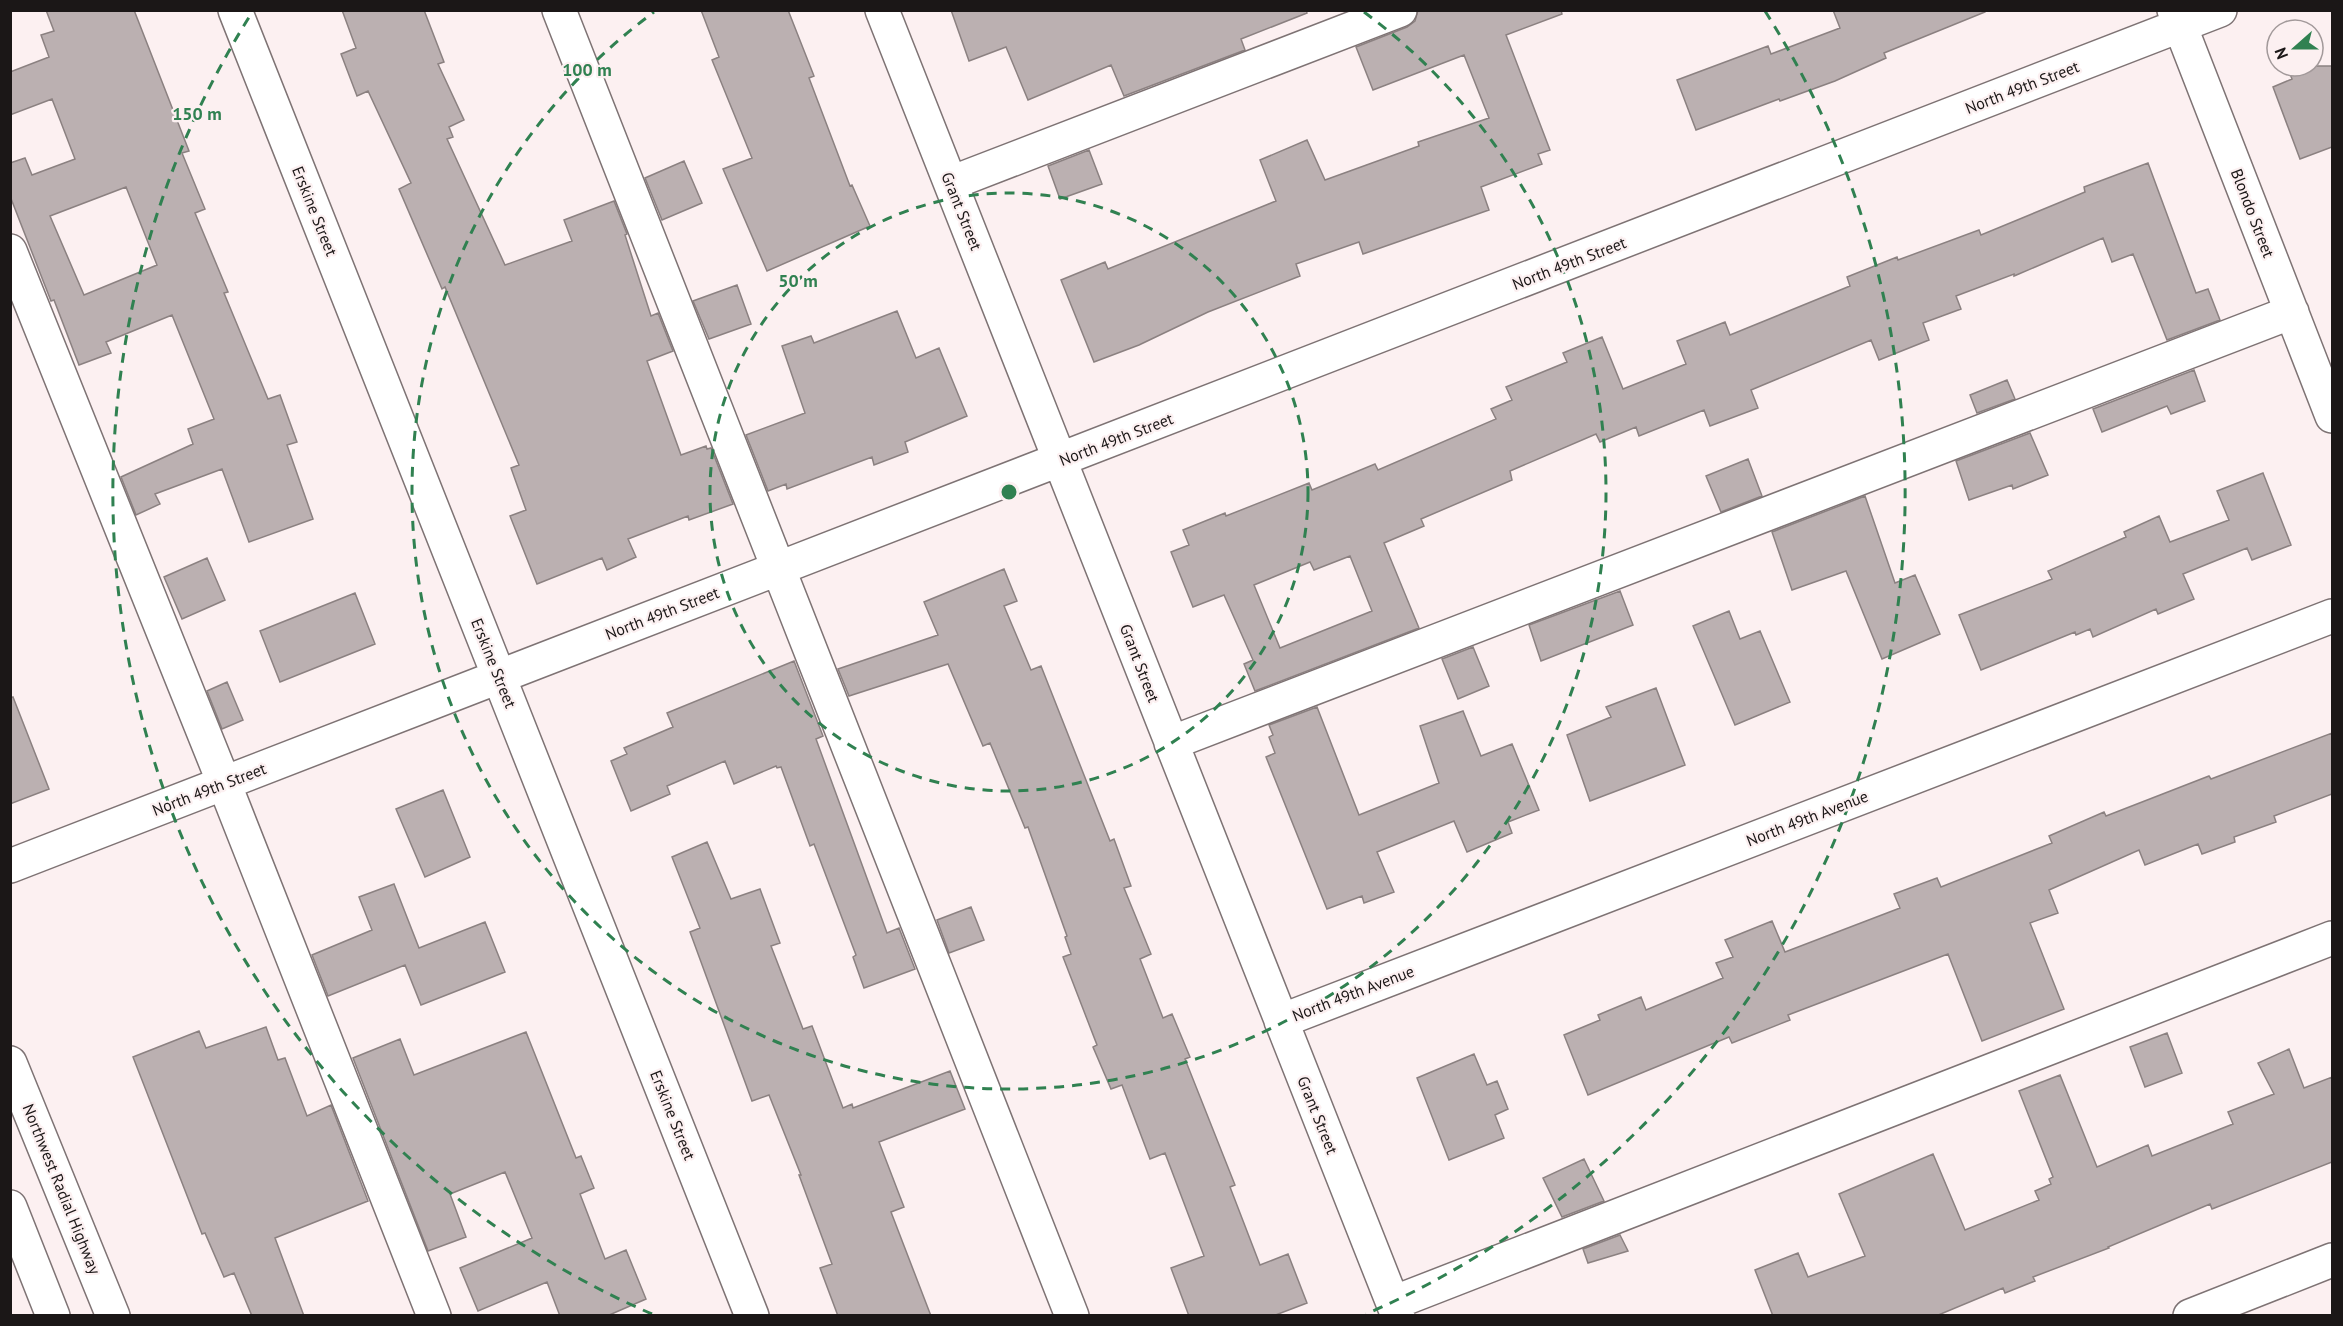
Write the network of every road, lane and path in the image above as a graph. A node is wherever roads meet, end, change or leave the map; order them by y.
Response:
1 (235, 10) edge
2 (559, 10) edge
3 (882, 10) edge
4 (1400, 10) edge
5 (2220, 10) edge
6 (2177, 18) edge
7 (951, 183) junction
8 (10, 251) edge
9 (2292, 312) junction
10 (2332, 416) edge
11 (1061, 460) junction
12 (778, 569) junction
13 (2332, 616) edge
14 (499, 676) junction
15 (1171, 743) junction
16 (224, 783) junction
17 (10, 866) edge
18 (2332, 938) edge
19 (1281, 1021) junction
20 (10, 1063) edge
21 (12, 1213) edge
22 (2332, 1260) edge
23 (1395, 1309) edge
24 (53, 1316) edge
25 (113, 1316) edge
26 (434, 1316) edge
27 (752, 1316) edge
28 (1072, 1316) edge
29 (2190, 1316) edge

1 - 14 street, Erskine Street
2 - 12 street
3 - 7 street, Grant Street
4 - 7 street
5 - 6 street, North 49th Street
6 - 9 street, Blondo Street
6 - 11 street, North 49th Street
7 - 11 street, Grant Street
8 - 16 street
9 - 10 street, Blondo Street
9 - 15 street
11 - 12 street, North 49th Street
11 - 15 street, Grant Street
12 - 14 street, North 49th Street
12 - 28 street
13 - 19 street, North 49th Avenue
14 - 16 street, North 49th Street
14 - 27 street, Erskine Street
15 - 19 street, Grant Street
16 - 17 street, North 49th Street
16 - 26 street
18 - 23 street
19 - 23 street, Grant Street
20 - 25 street, Northwest Radial Highway
21 - 24 street
22 - 29 street

